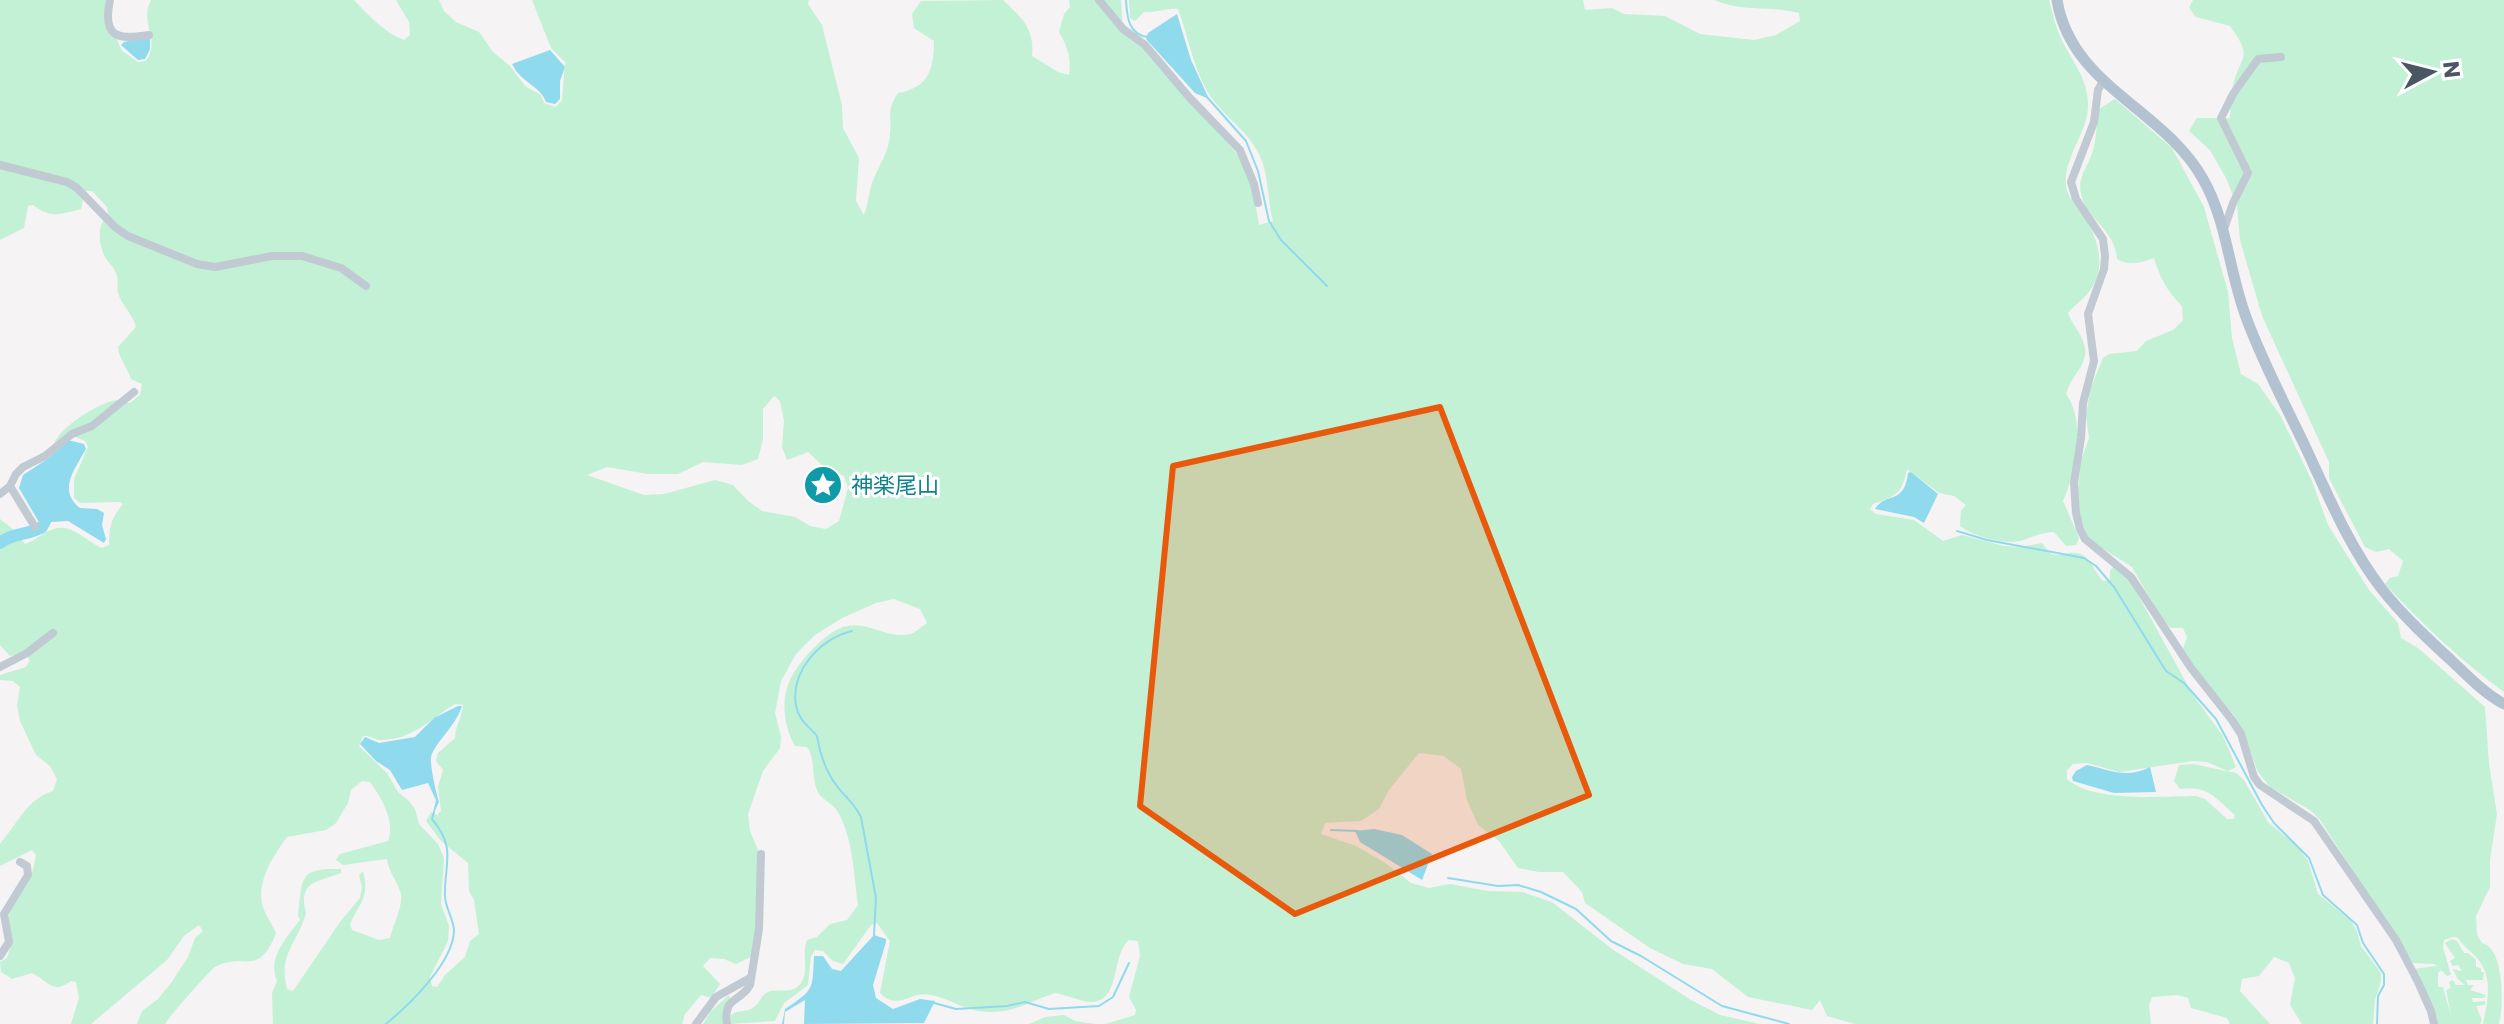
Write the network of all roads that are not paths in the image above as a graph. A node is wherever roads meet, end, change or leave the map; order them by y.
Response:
1 (110, 0) edge
2 (1099, 0) edge
3 (2057, 0) edge
4 (149, 35) dead end
5 (2281, 57) dead end
6 (2103, 81) junction
7 (0, 165) edge
8 (1258, 203) dead end
9 (2223, 232) junction
10 (366, 286) dead end
11 (134, 392) dead end
12 (10, 486) junction
13 (0, 494) edge
14 (35, 527) dead end
15 (53, 633) dead end
16 (0, 667) edge
17 (2504, 704) edge
18 (761, 854) dead end
19 (20, 862) dead end
20 (0, 956) edge
21 (750, 978) junction
22 (696, 1024) edge
23 (727, 1024) edge
24 (2434, 1024) edge

1 - 4 street
2 - 8 street
3 - 6 main road
5 - 9 street
6 - 9 main road
6 - 24 street
7 - 10 street
9 - 17 main road
11 - 12 street
12 - 13 street
12 - 14 street
15 - 16 street
18 - 21 street
19 - 20 street
21 - 22 street
21 - 23 street

